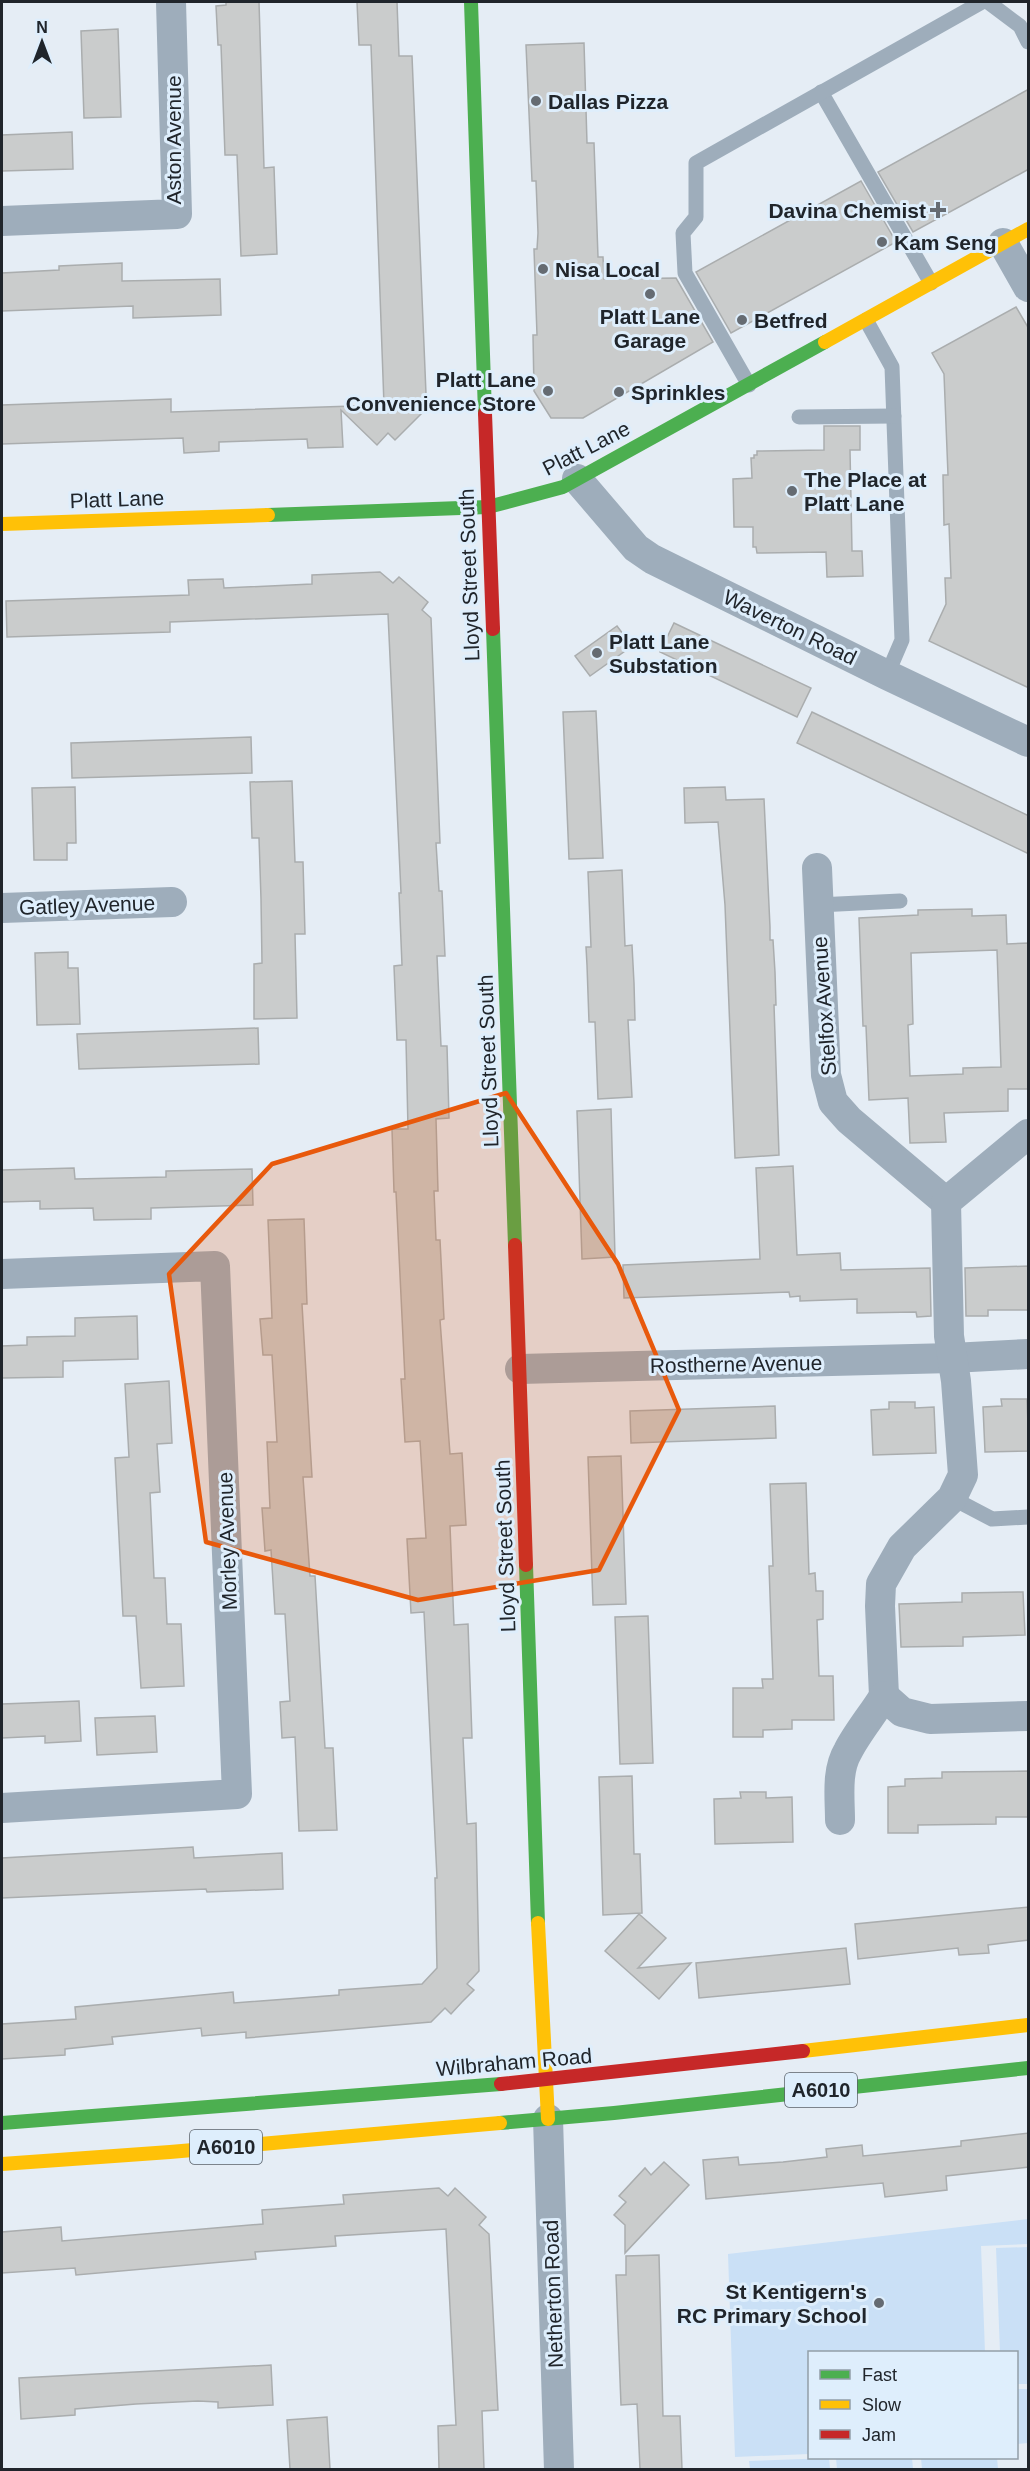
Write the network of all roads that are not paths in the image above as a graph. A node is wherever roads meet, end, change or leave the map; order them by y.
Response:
1 (171, 2) edge
2 (471, 2) edge
3 (982, 2) edge
4 (988, 2) edge
5 (1024, 24) edge
6 (1029, 42) edge
7 (821, 92) junction
8 (2, 221) edge
9 (1016, 236) edge
10 (931, 283) junction
11 (1029, 287) edge
12 (866, 320) junction
13 (748, 385) junction
14 (894, 416) junction
15 (799, 417) dead end
16 (577, 479) junction
17 (488, 507) junction
18 (2, 525) edge
19 (888, 675) junction
20 (1029, 742) edge
21 (817, 868) dead end
22 (900, 901) dead end
23 (172, 902) dead end
24 (818, 905) junction
25 (2, 908) edge
26 (1029, 1134) edge
27 (946, 1202) junction
28 (2, 1274) edge
29 (1029, 1354) edge
30 (952, 1358) junction
31 (520, 1369) junction
32 (952, 1498) junction
33 (1029, 1517) edge
34 (884, 1696) junction
35 (1029, 1716) edge
36 (2, 1808) edge
37 (840, 1820) dead end
38 (1029, 2025) edge
39 (1029, 2068) edge
40 (546, 2081) junction
41 (548, 2119) junction
42 (2, 2123) edge
43 (2, 2164) edge
44 (559, 2469) edge

1 - 8 street, Aston Avenue
2 - 17 main road, Lloyd Street South
3 - 7 lane
4 - 5 lane
5 - 6 lane
7 - 10 lane
7 - 13 lane
9 - 10 main road, Platt Lane
9 - 11 street
10 - 12 main road, Platt Lane
12 - 13 main road, Platt Lane
12 - 14 lane
13 - 16 main road, Platt Lane
14 - 15 lane
14 - 19 lane
16 - 17 main road, Platt Lane
16 - 19 street, Waverton Road
17 - 18 main road, Platt Lane
17 - 31 main road, Lloyd Street South
19 - 20 street, Waverton Road
21 - 24 street, Stelfox Avenue
22 - 24 lane
23 - 25 street, Gatley Avenue
24 - 27 street, Stelfox Avenue
26 - 27 street
27 - 30 street
28 - 36 street, Morley Avenue
29 - 30 street, Rostherne Avenue
30 - 31 street, Rostherne Avenue
30 - 32 street
31 - 40 main road, Lloyd Street South
32 - 33 lane
32 - 34 street
34 - 35 street
34 - 37 street
38 - 40 main road, Wilbraham Road / A6010
39 - 41 main road, A6010
40 - 41 main road, Lloyd Street South
40 - 42 main road, Wilbraham Road / A6010
41 - 43 main road, A6010
41 - 44 street, Netherton Road

